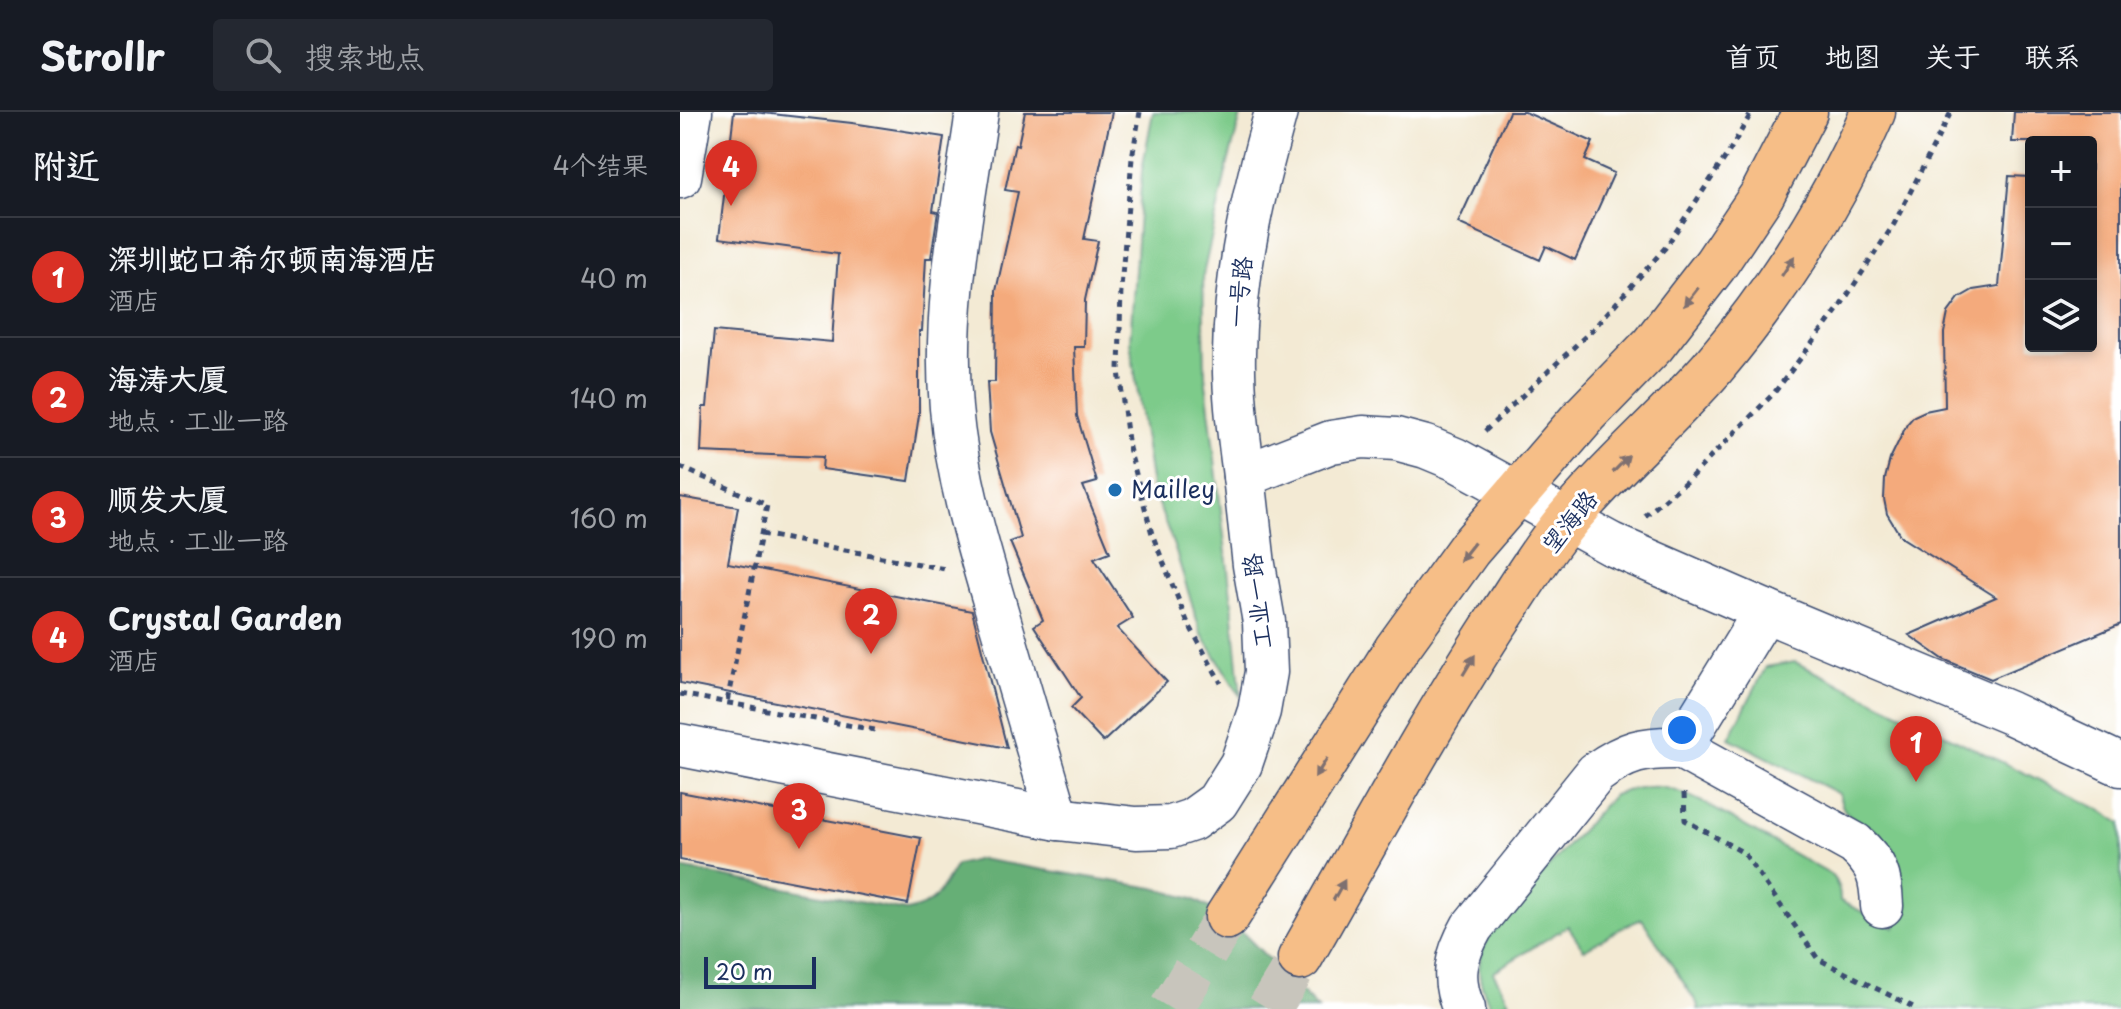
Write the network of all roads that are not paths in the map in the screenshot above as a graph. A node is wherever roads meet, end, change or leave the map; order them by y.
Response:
1 (691, 112) edge
2 (977, 112) edge
3 (1276, 112) edge
4 (1805, 112) edge
5 (1873, 112) edge
6 (680, 177) edge
7 (1244, 476) junction
8 (1517, 493) junction
9 (1567, 520) junction
10 (1765, 611) junction
11 (680, 745) edge
12 (1681, 748) junction
13 (2121, 765) edge
14 (1058, 819) junction
15 (1882, 906) dead end
16 (1227, 917) tunnel mouth
17 (1300, 958) tunnel mouth
18 (1464, 1009) edge

1 - 6 street
2 - 14 street
3 - 7 street, 一号路
4 -> 8 main road
9 -> 5 main road, 望海路
7 - 8 street
7 - 14 street, 工业一路
8 - 9 street
8 -> 16 main road
9 - 10 street
17 -> 9 main road, 望海路
10 - 12 street
10 - 13 street
11 - 14 street, 工业一路
12 - 15 street
12 - 18 street

